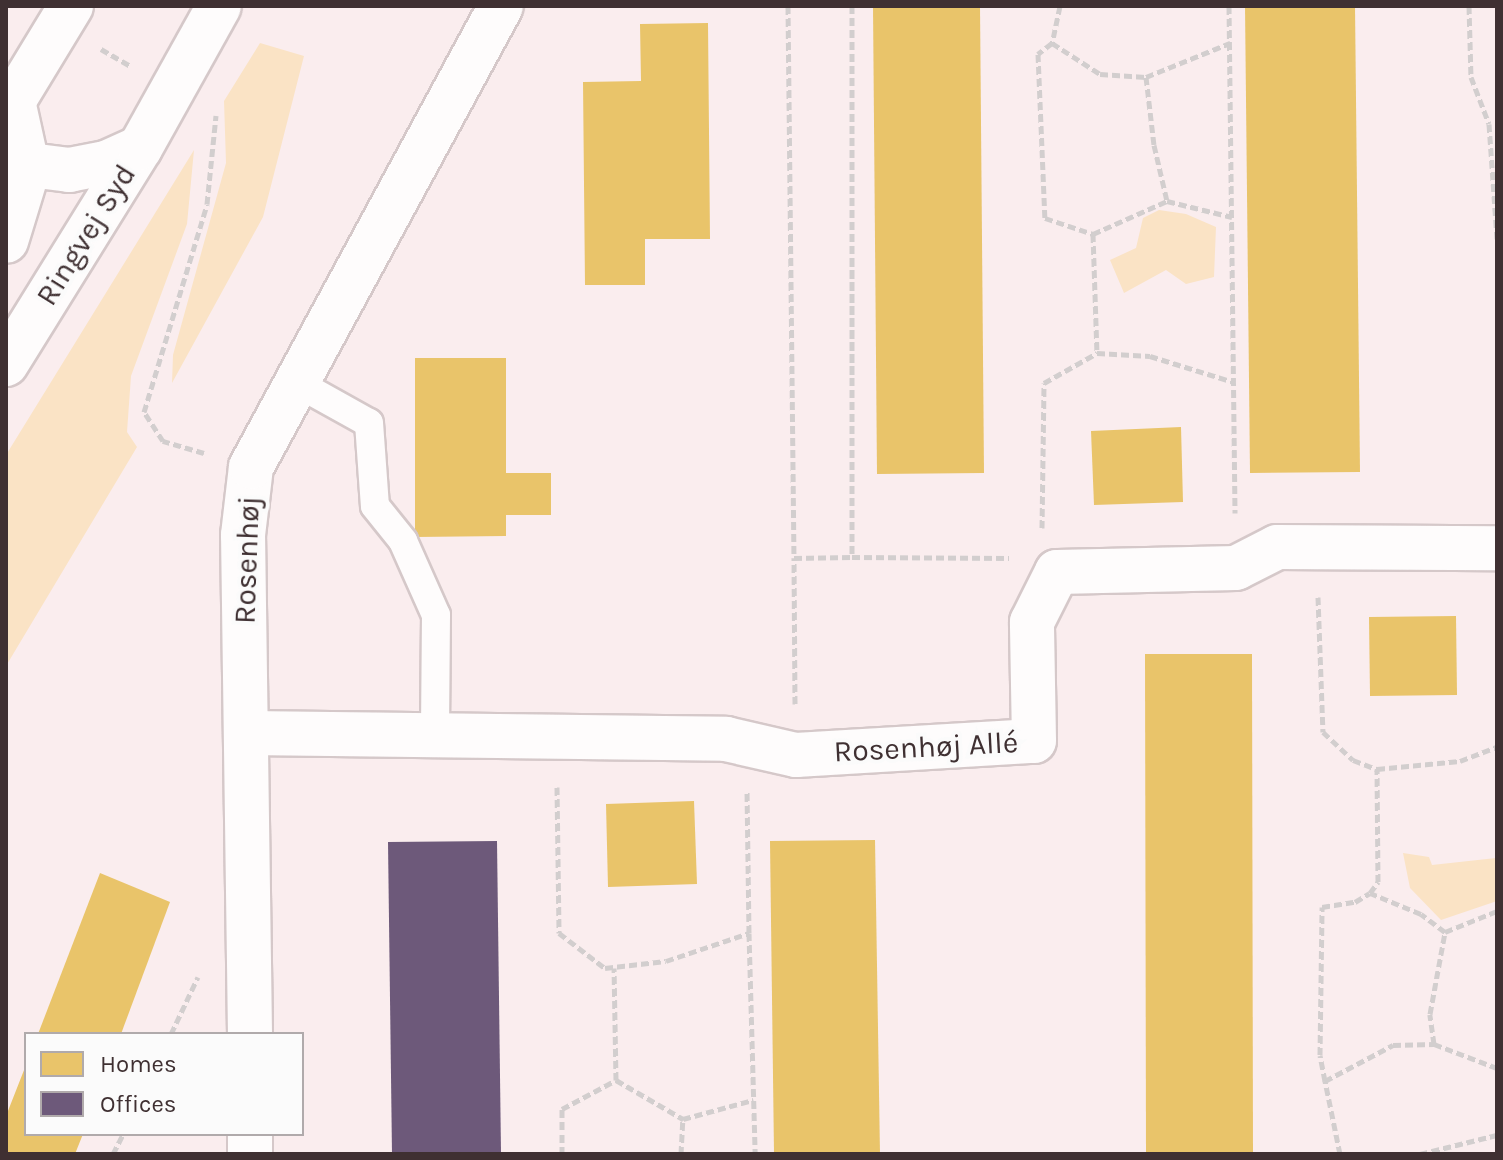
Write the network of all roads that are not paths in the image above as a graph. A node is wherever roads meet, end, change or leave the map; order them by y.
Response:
1 (219, 6) edge
2 (501, 6) edge
3 (66, 15) edge
4 (8, 103) edge
5 (140, 148) junction
6 (17, 166) edge
7 (6, 241) edge
8 (6, 364) edge
9 (297, 383) junction
10 (1497, 548) edge
11 (248, 733) junction
12 (435, 736) junction
13 (250, 1032) edge

1 - 5 street, Ringvej Syd
2 - 9 street, Rosenhøj
3 - 4 street
4 - 6 street
5 - 6 street, Ringvej Syd
5 - 8 street, Ringvej Syd
6 - 7 street
9 - 11 street, Rosenhøj
9 - 12 lane
10 - 12 street, Rosenhøj Allé
11 - 12 street, Rosenhøj Allé
11 - 13 street, Rosenhøj

